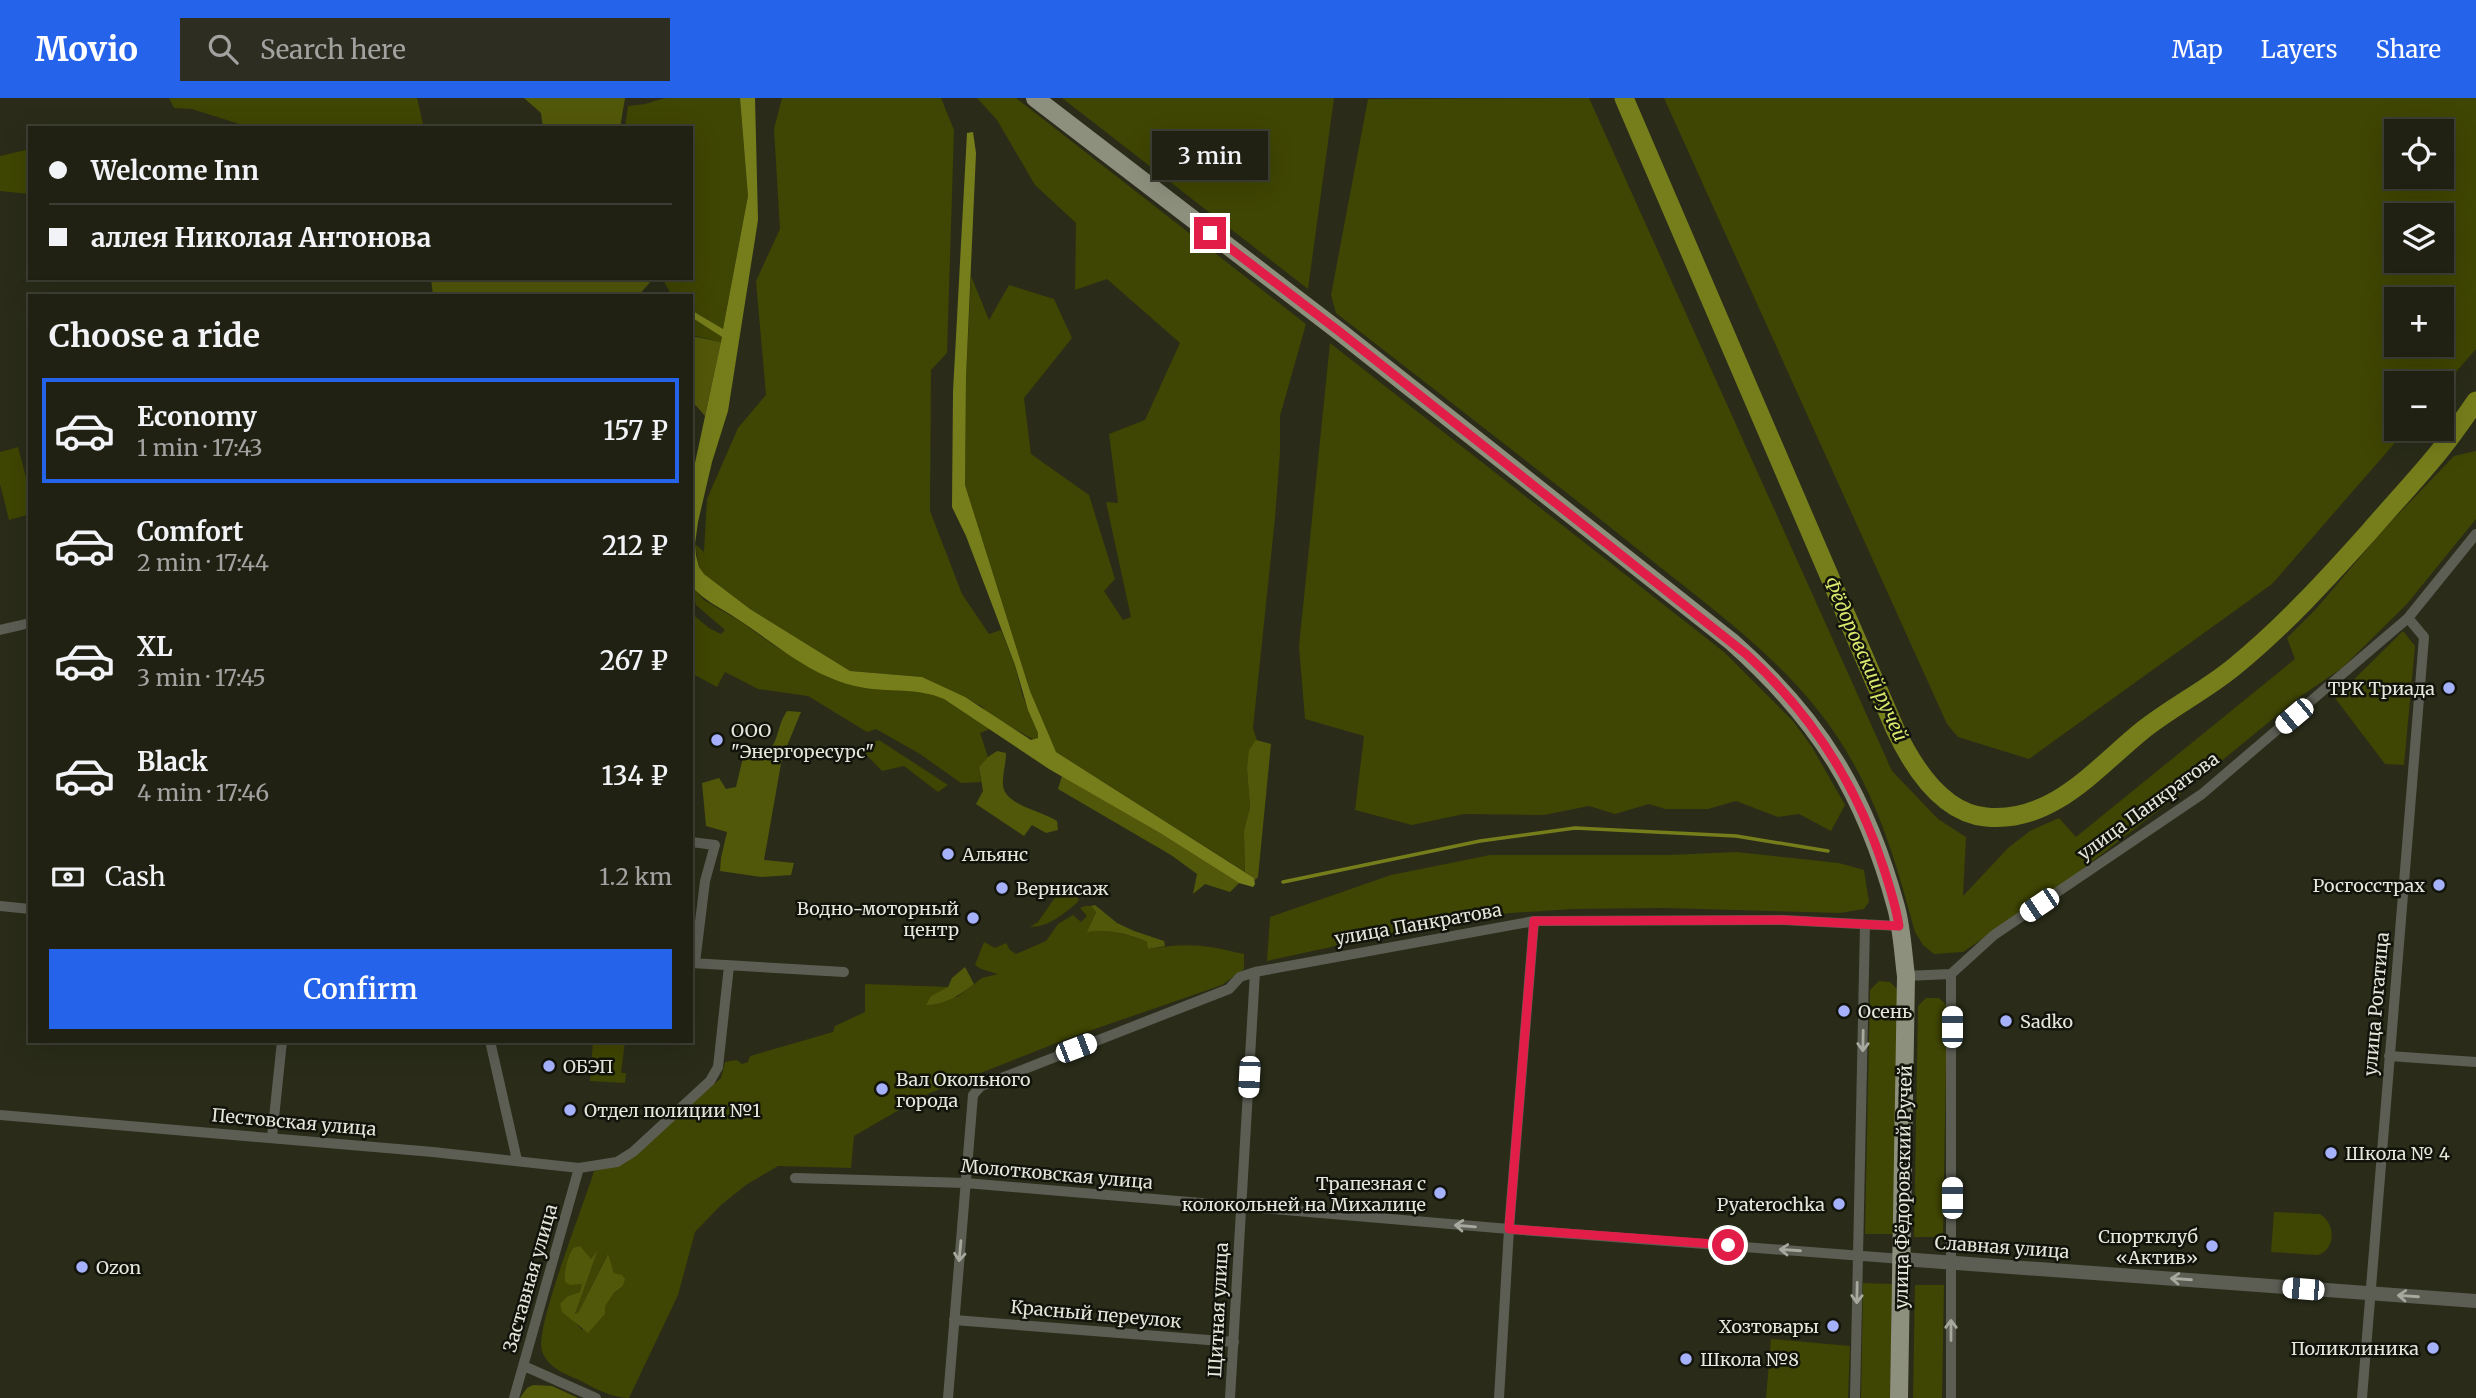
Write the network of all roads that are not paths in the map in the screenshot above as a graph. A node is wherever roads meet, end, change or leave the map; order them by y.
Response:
1 (1035, 98) edge
2 (2476, 534) edge
3 (2409, 618) junction
4 (28, 623) edge
5 (0, 630) edge
6 (693, 842) edge
7 (0, 906) edge
8 (28, 909) edge
9 (1534, 921) junction
10 (1865, 924) junction
11 (1899, 926) junction
12 (693, 963) edge
13 (729, 966) junction
14 (844, 972) dead end
15 (1255, 972) junction
16 (1951, 974) junction
17 (1906, 976) junction
18 (282, 1043) edge
19 (490, 1043) edge
20 (2389, 1056) junction
21 (2476, 1062) edge
22 (0, 1115) edge
23 (272, 1137) junction
24 (517, 1160) junction
25 (582, 1168) junction
26 (795, 1178) dead end
27 (966, 1183) junction
28 (1242, 1208) junction
29 (1509, 1229) junction
30 (1858, 1256) junction
31 (1902, 1259) junction
32 (1951, 1262) junction
33 (2370, 1294) junction
34 (2476, 1301) edge
35 (954, 1320) junction
36 (1234, 1342) junction
37 (524, 1366) junction
38 (514, 1398) edge
39 (596, 1398) edge
40 (948, 1398) edge
41 (1230, 1398) edge
42 (1499, 1398) edge
43 (1855, 1398) edge
44 (1899, 1398) edge
45 (1951, 1398) edge
46 (2362, 1398) edge

1 - 11 main road, улица Фёдоровский Ручей
2 - 3 street, улица Панкратова
3 - 16 street, улица Панкратова
3 - 20 street, улица Рогатица
4 - 5 street
6 - 12 street
7 - 8 street
9 - 10 street, улица Панкратова
9 - 15 street, улица Панкратова
9 - 29 street
10 - 11 street, улица Панкратова
10 -> 30 street
11 - 17 main road, улица Фёдоровский Ручей
12 - 13 street
13 - 14 street
13 - 25 street, Пестовская улица
15 - 27 street, улица Панкратова
15 - 28 street, Щитная улица
16 - 17 street
16 - 32 street
17 - 31 main road, улица Фёдоровский Ручей
18 - 23 street
19 - 24 street
20 - 21 street
20 - 33 street, улица Рогатица
22 - 23 street, Пестовская улица
23 - 24 street, Пестовская улица
24 - 25 street, Пестовская улица
25 - 37 street, Заставная улица
26 - 27 street, Молотковская улица
27 - 28 street, Молотковская улица
27 -> 35 street
29 -> 28 street, Молотковская улица
28 - 36 street, Щитная улица
30 -> 29 street, Молотковская улица
29 - 42 street
30 - 31 street, Молотковская улица
30 -> 43 street
31 - 32 street, Славная улица
31 - 44 main road, улица Фёдоровский Ручей
33 -> 32 street, Славная улица
45 -> 32 street
34 -> 33 street, Славная улица
33 - 46 street, улица Рогатица
35 - 36 street, Красный переулок
35 - 40 street
36 - 41 street, Щитная улица
37 - 38 street, Заставная улица
37 - 39 street

